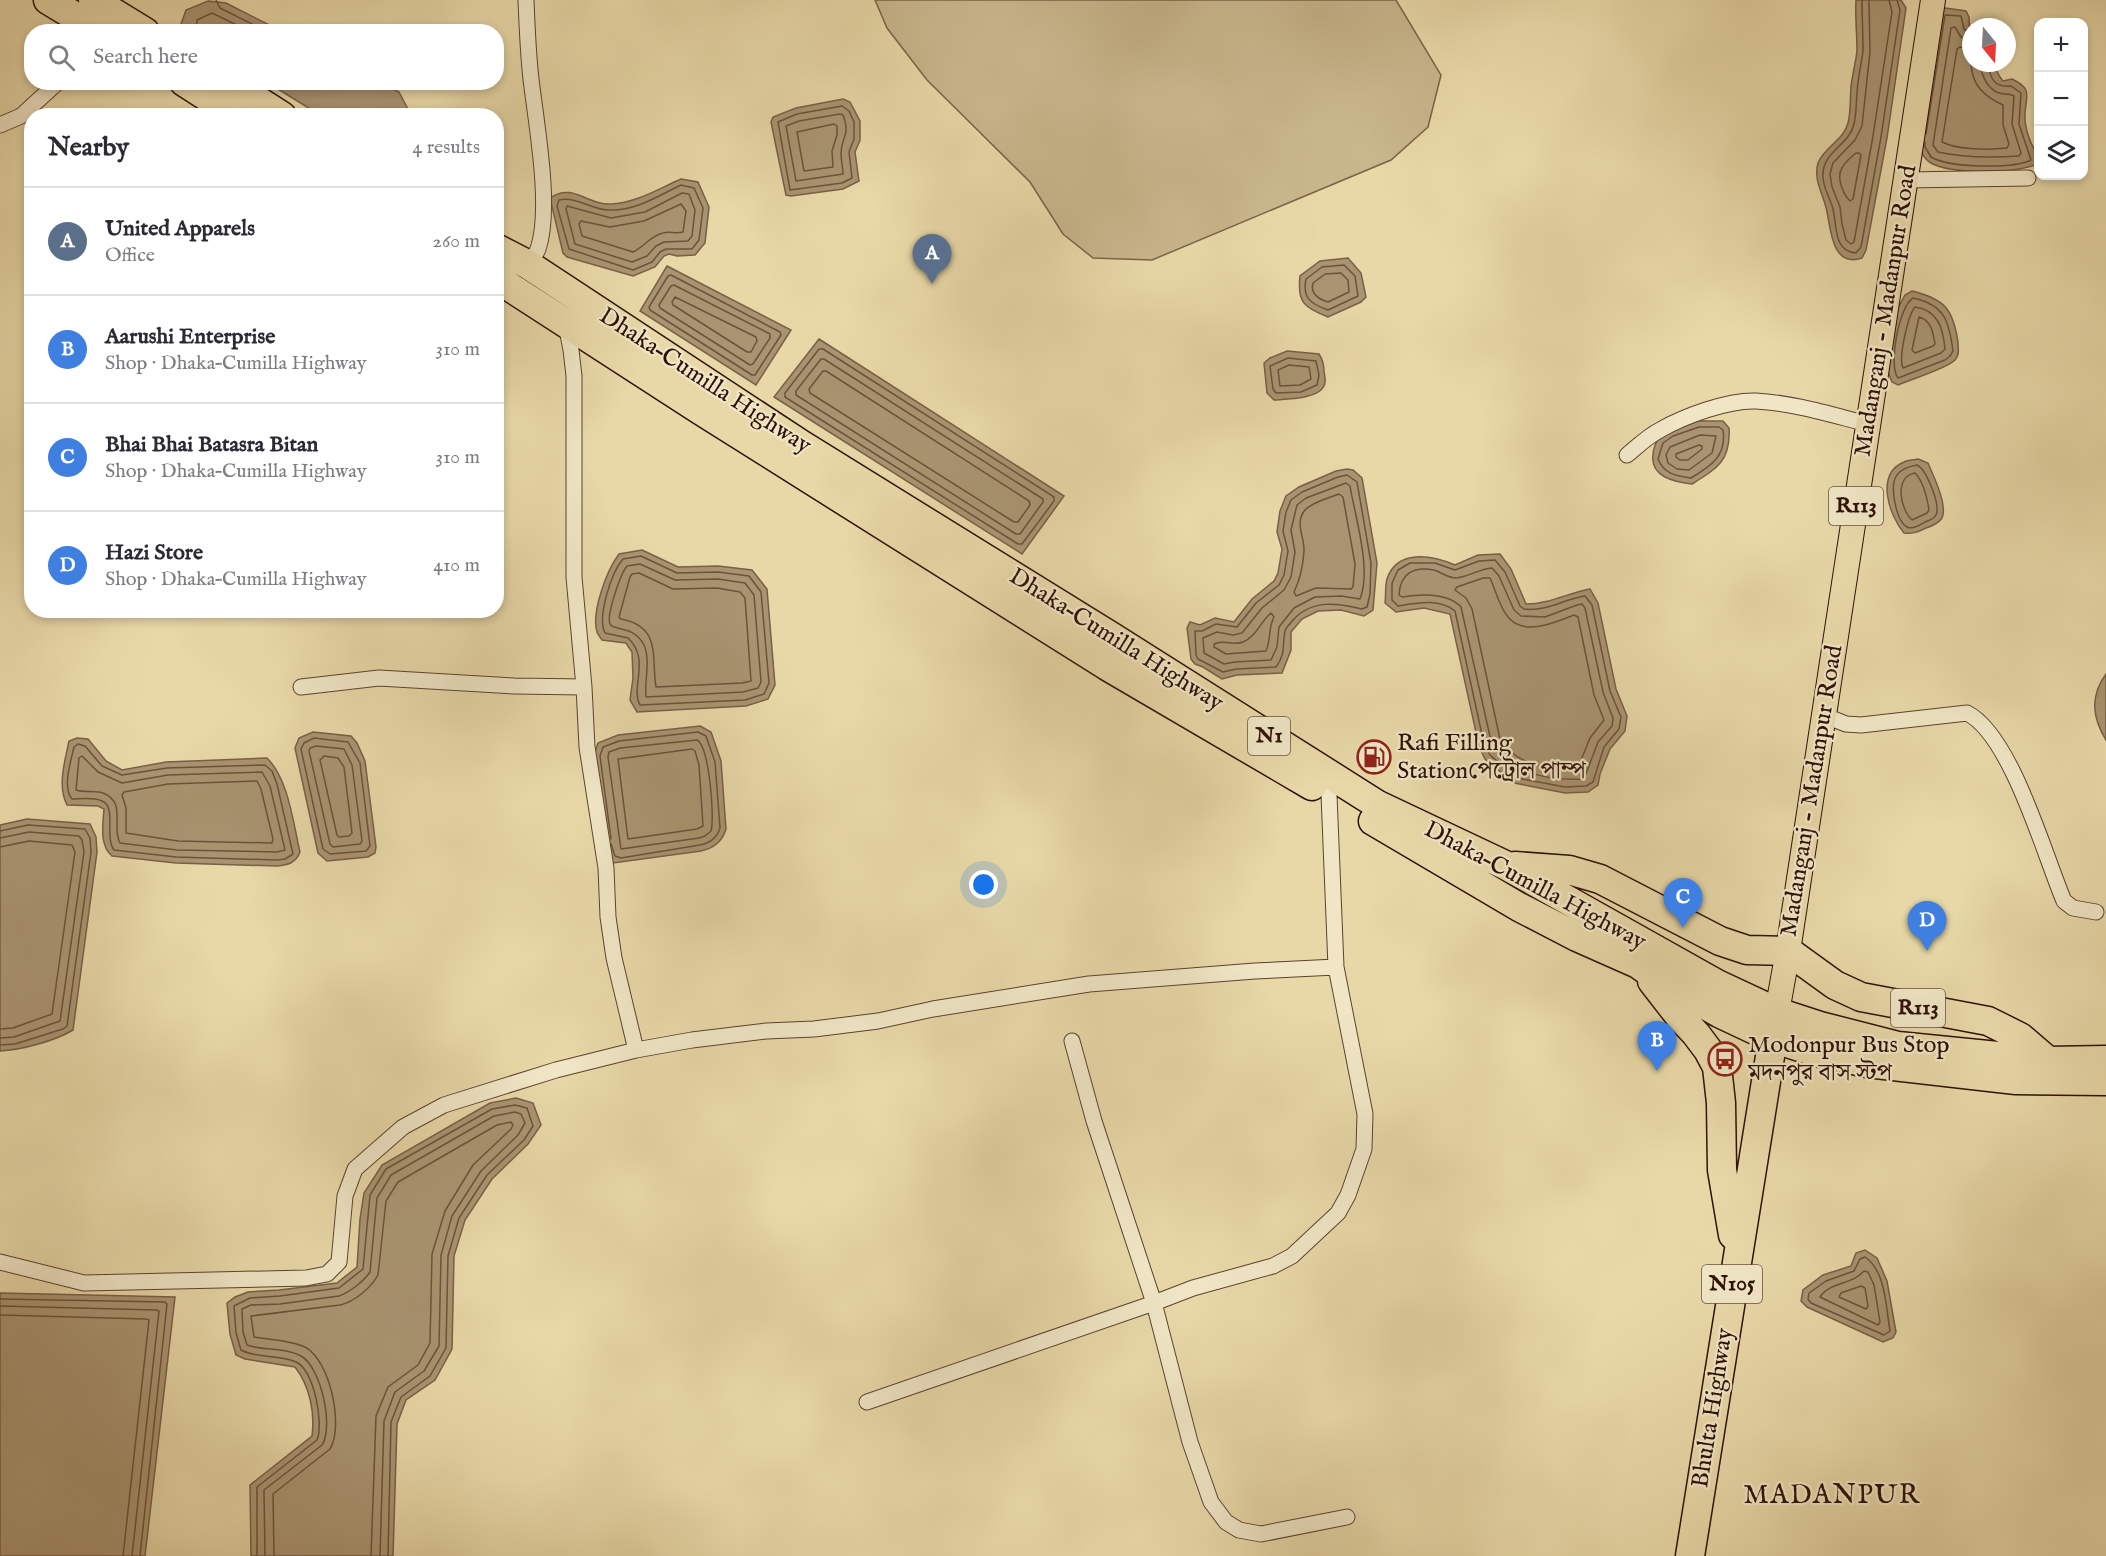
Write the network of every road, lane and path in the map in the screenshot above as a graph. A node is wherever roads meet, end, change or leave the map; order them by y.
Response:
1 (48, 0) edge
2 (93, 0) edge
3 (526, 0) edge
4 (1933, 0) edge
5 (88, 24) edge
6 (132, 24) edge
7 (49, 90) edge
8 (196, 90) edge
9 (241, 90) edge
10 (30, 108) edge
11 (225, 108) edge
12 (270, 108) edge
13 (24, 113) edge
14 (0, 125) edge
15 (2028, 177) dead end
16 (1906, 180) junction
17 (504, 252) edge
18 (527, 264) junction
19 (504, 283) edge
20 (565, 322) junction
21 (1868, 424) junction
22 (1628, 455) dead end
23 (301, 687) dead end
24 (584, 687) junction
25 (1823, 715) junction
26 (1329, 795) junction
27 (1505, 865) junction
28 (2096, 912) dead end
29 (1788, 951) junction
30 (1638, 964) junction
31 (1336, 967) junction
32 (1775, 1025) junction
33 (1072, 1041) dead end
34 (636, 1050) junction
35 (2106, 1060) edge
36 (2048, 1061) junction
37 (2106, 1081) edge
38 (1737, 1255) junction
39 (0, 1262) edge
40 (1154, 1303) junction
41 (867, 1402) dead end
42 (1347, 1517) dead end
43 (1690, 1556) edge

1 - 5 highway
2 - 6 highway
3 - 18 street
4 - 16 main road, Madanganj - Madanpur Road / R113
7 - 10 street
8 - 11 highway
9 - 12 highway
13 - 14 street
15 - 16 street
16 - 21 main road, Madanganj - Madanpur Road / R113
17 - 18 highway, Dhaka–Cumilla Highway / N1
18 - 27 highway, Dhaka–Cumilla Highway / N1
19 - 20 highway, Dhaka–Cumilla Highway / N1
20 - 24 street
20 - 26 highway, Dhaka–Cumilla Highway / N1
21 - 22 street
21 - 25 main road, Madanganj - Madanpur Road / R113
23 - 24 street
24 - 34 street
25 - 28 street
25 - 29 main road, Madanganj - Madanpur Road / R113
26 - 30 highway, Dhaka–Cumilla Highway / N1
26 - 31 street
27 - 29 highway
27 - 32 highway, Dhaka–Cumilla Highway / N1
29 - 32 main road, Madanganj - Madanpur Road / R113
29 - 36 highway, R113
30 - 32 highway, Dhaka–Cumilla Highway / N1
30 - 38 highway
31 - 34 street
31 - 40 street
32 - 36 highway, Dhaka–Cumilla Highway / N1
32 - 37 highway, Dhaka–Cumilla Highway / N1
32 - 38 highway, Bhulta Highway / N105
33 - 40 street
34 - 39 street
35 - 36 highway, Dhaka–Cumilla Highway / N1
38 - 43 highway, Bhulta Highway / N105
40 - 41 street
40 - 42 street

